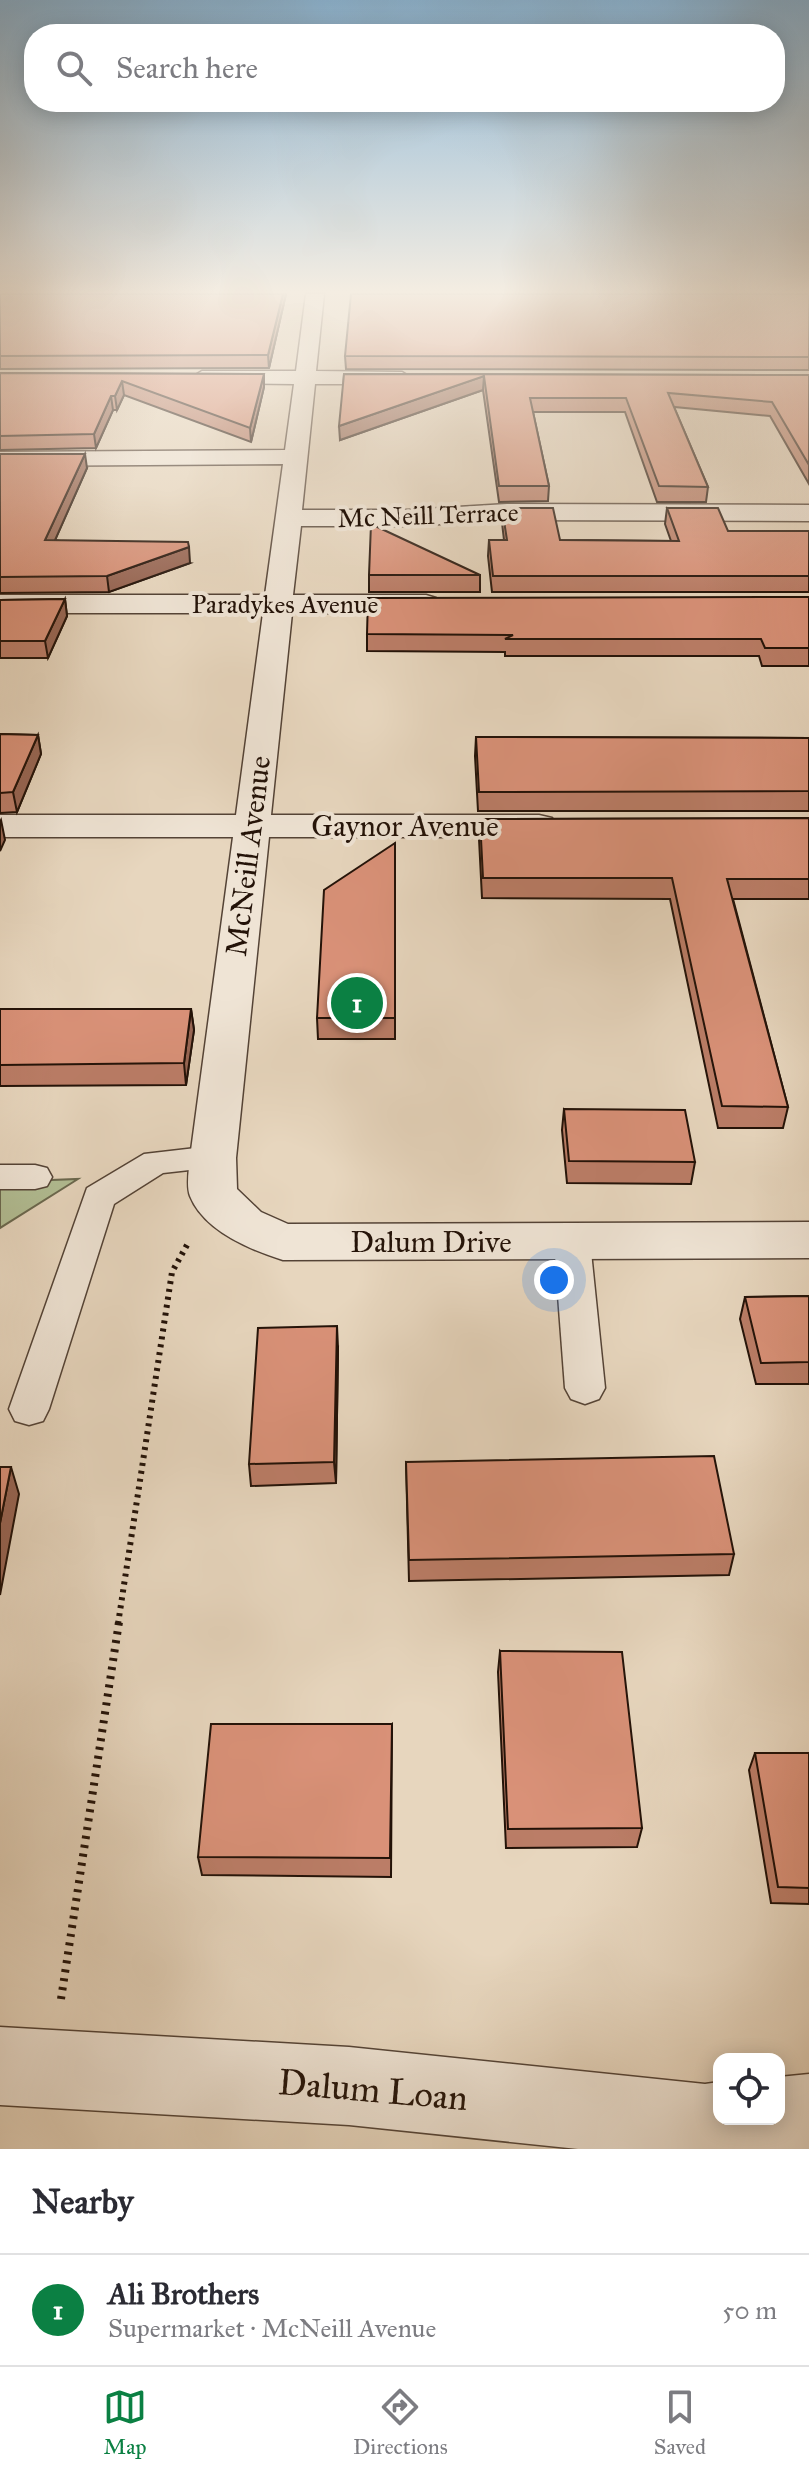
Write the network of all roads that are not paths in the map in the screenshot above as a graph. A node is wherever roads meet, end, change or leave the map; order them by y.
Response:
1 (303, 394) edge
2 (296, 457) junction
3 (0, 459) edge
4 (809, 513) edge
5 (287, 518) junction
6 (0, 604) edge
7 (278, 604) junction
8 (450, 604) edge
9 (570, 825) edge
10 (0, 826) edge
11 (251, 827) junction
12 (213, 1176) junction
13 (0, 1177) edge
14 (35, 1177) dead end
15 (809, 1240) edge
16 (572, 1242) junction
17 (585, 1388) dead end
18 (29, 1409) dead end
19 (25, 2067) edge
20 (809, 2113) edge
21 (785, 2115) edge
22 (713, 2122) edge

1 - 2 street
2 - 3 street
2 - 5 street
4 - 5 street, Mc Neill Terrace
5 - 7 street, McNeill Avenue
6 - 7 street, Paradykes Avenue
7 - 8 street, Paradykes Avenue
7 - 11 street, McNeill Avenue
9 - 11 street, Gaynor Avenue
10 - 11 street, Gaynor Avenue
11 - 12 street, McNeill Avenue
12 - 16 street, Dalum Drive
12 - 18 lane
13 - 14 lane
15 - 16 street, Dalum Drive
16 - 17 lane
19 - 22 street, Dalum Loan
20 - 21 street

